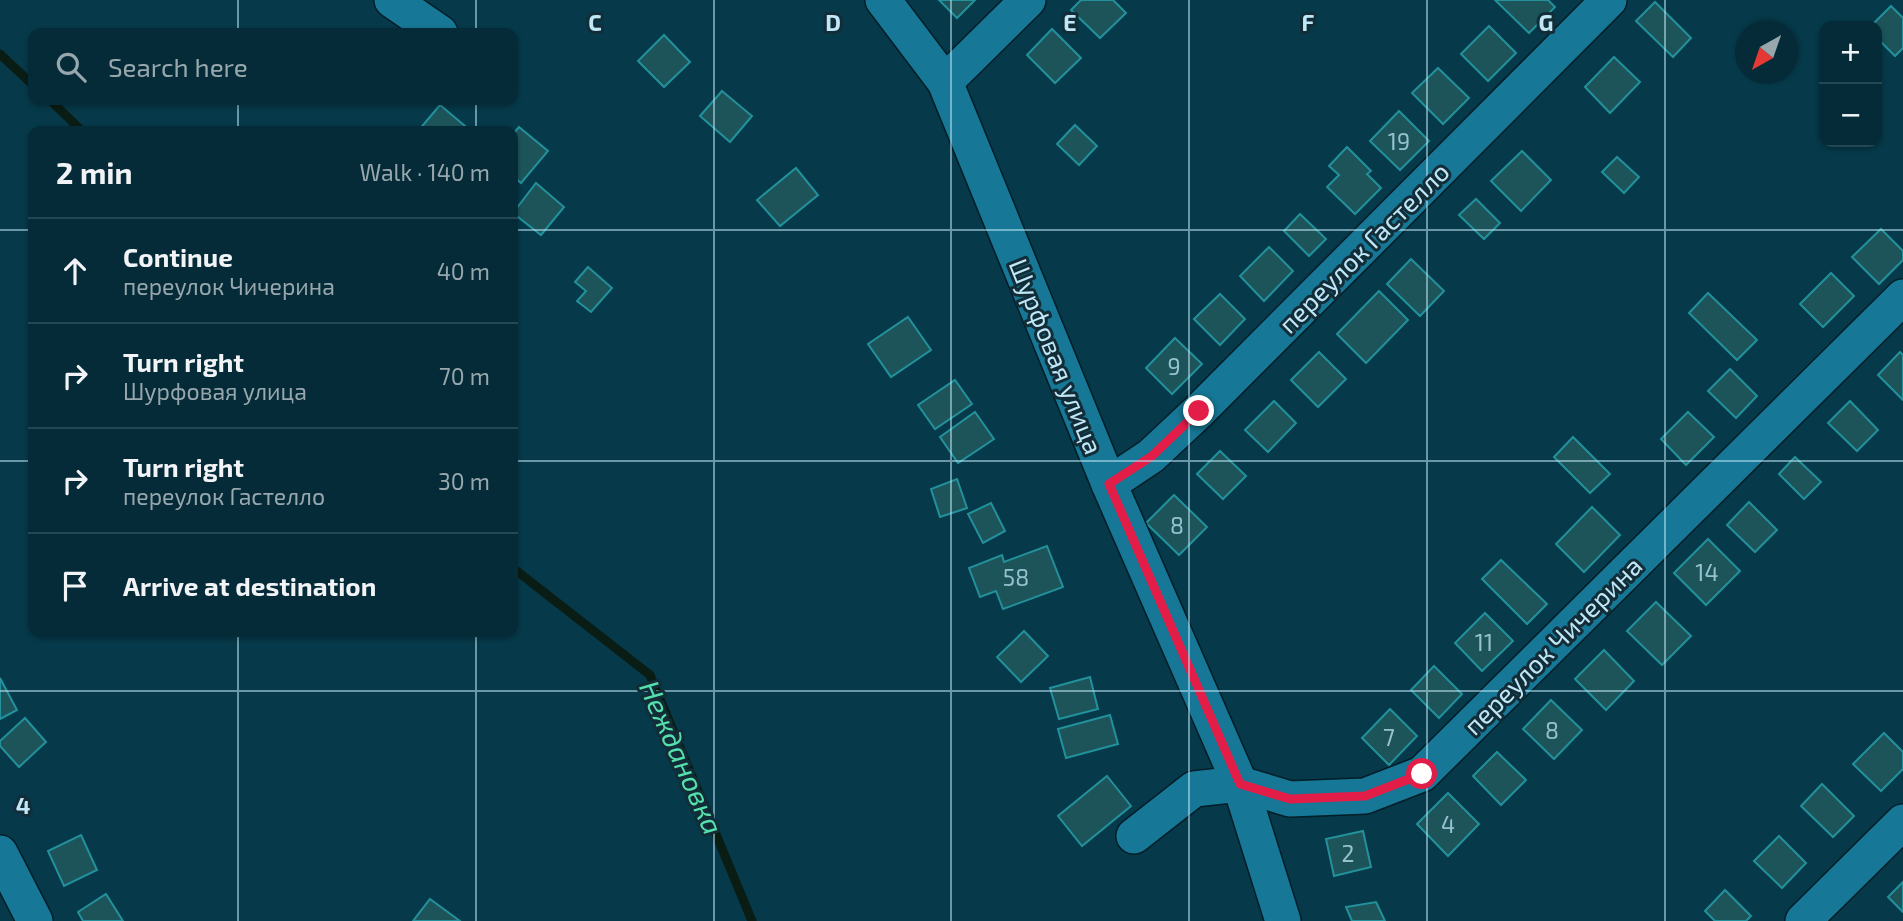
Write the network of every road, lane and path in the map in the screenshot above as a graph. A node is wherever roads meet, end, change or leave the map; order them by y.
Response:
1 (392, 0) edge
2 (883, 0) edge
3 (1028, 0) edge
4 (1609, 0) edge
5 (433, 28) edge
6 (945, 82) junction
7 (1903, 297) edge
8 (1109, 484) junction
9 (1240, 784) junction
10 (1903, 822) edge
11 (1134, 836) dead end
12 (0, 853) edge
13 (35, 921) edge
14 (1283, 921) edge
15 (1803, 921) edge

1 - 5 street
2 - 6 street, Шурфовая улица
3 - 6 street
4 - 8 street, переулок Гастелло
6 - 8 street, Шурфовая улица
7 - 9 street, переулок Чичерина
8 - 9 street, Шурфовая улица
9 - 11 street, переулок Чичерина
9 - 14 street, Шурфовая улица
10 - 15 street
12 - 13 street

